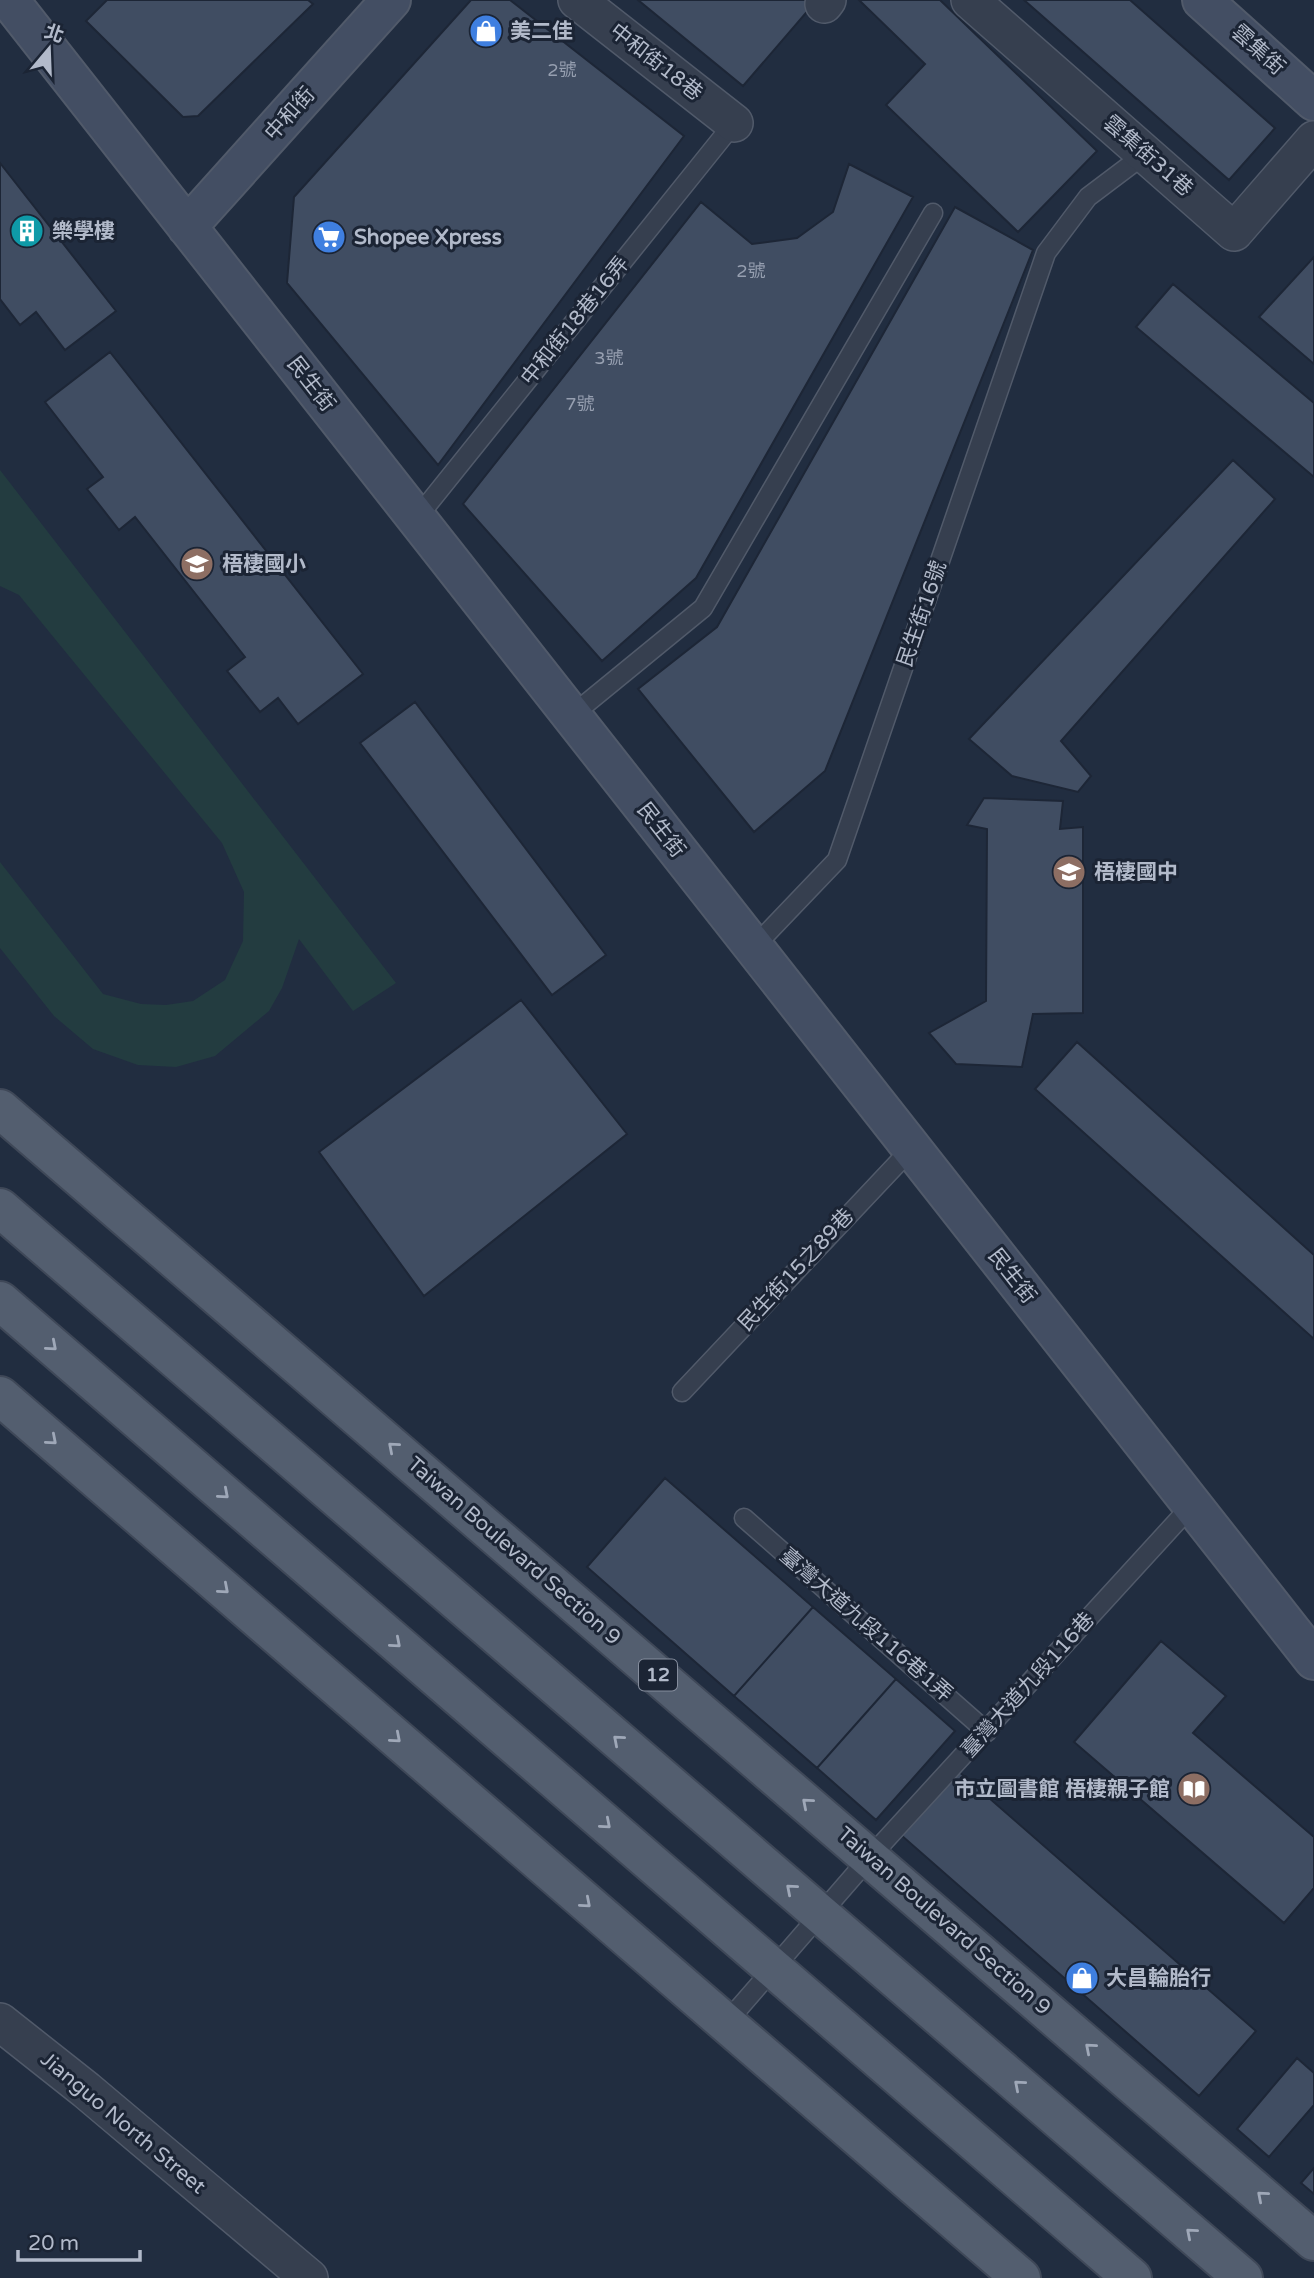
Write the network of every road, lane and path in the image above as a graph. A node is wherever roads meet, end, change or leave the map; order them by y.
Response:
1 (9, 0) edge
2 (391, 0) edge
3 (578, 0) edge
4 (970, 0) edge
5 (1202, 0) edge
6 (1310, 87) edge
7 (734, 123) joint
8 (1314, 140) edge
9 (1145, 154) junction
10 (933, 213) dead end
11 (187, 226) junction
12 (416, 519) junction
13 (571, 716) junction
14 (753, 948) junction
15 (0, 1109) edge
16 (911, 1149) junction
17 (0, 1208) edge
18 (0, 1301) edge
19 (682, 1392) dead end
20 (0, 1396) edge
21 (1192, 1504) junction
22 (744, 1517) dead end
23 (1314, 1660) edge
24 (987, 1731) junction
25 (870, 1857) junction
26 (821, 1914) junction
27 (773, 1968) junction
28 (0, 2022) edge
29 (726, 2023) junction
30 (1314, 2241) edge
31 (309, 2278) edge
32 (1021, 2278) edge
33 (1132, 2278) edge
34 (1243, 2278) edge

1 - 11 street, 民生街
2 - 11 street, 中和街
3 - 7 street, 中和街18巷
4 - 9 street, 雲集街31巷
5 - 6 street, 雲集街
7 - 12 lane, 中和街18巷16弄
8 - 9 street, 雲集街31巷
9 - 14 lane, 民生街16號
10 - 13 lane
11 - 12 street, 民生街
12 - 13 street, 民生街
13 - 14 street, 民生街
14 - 16 street, 民生街
25 -> 15 main road, Taiwan Boulevard Section 9 / 12
16 - 19 lane, 民生街15之89巷
16 - 21 street, 民生街
26 -> 17 main road
18 -> 27 main road
20 -> 29 main road
21 - 23 street, 民生街
21 - 24 lane, 臺灣大道九段116巷
22 - 24 lane, 臺灣大道九段116巷1弄
24 - 25 lane, 臺灣大道九段116巷
25 - 26 lane, 臺灣大道九段116巷
30 -> 25 main road, Taiwan Boulevard Section 9 / 12
26 - 27 lane, 臺灣大道九段116巷
34 -> 26 main road
27 - 29 lane, 臺灣大道九段116巷
27 - 33 main road
28 - 31 street, Jianguo North Street
29 - 32 main road

